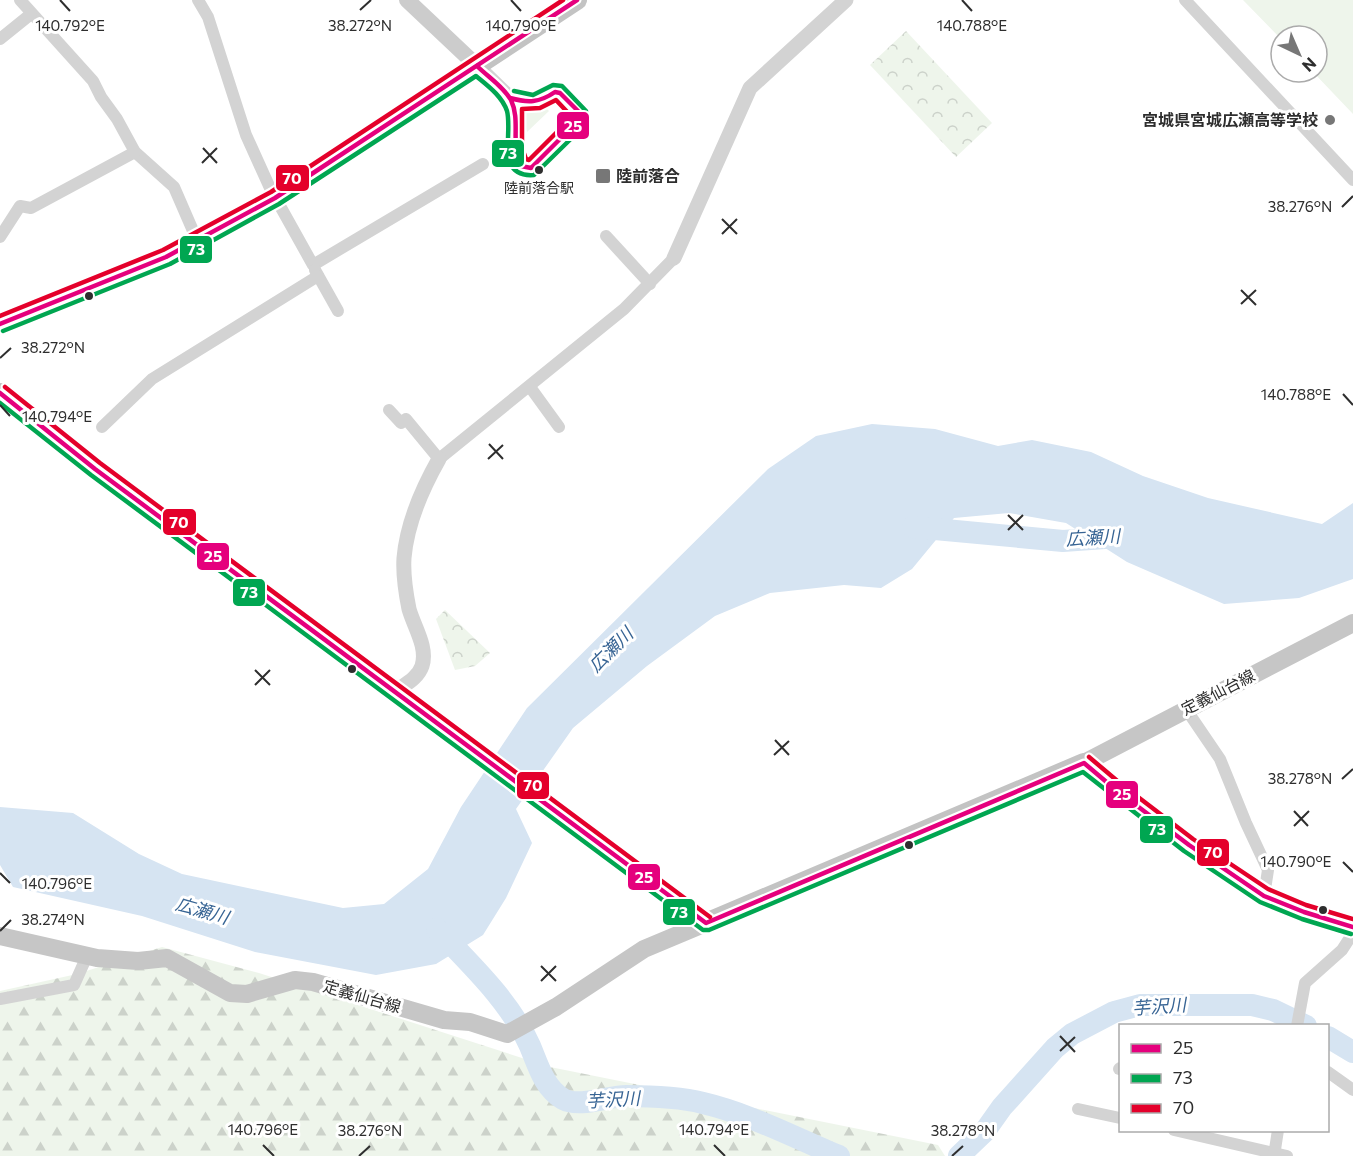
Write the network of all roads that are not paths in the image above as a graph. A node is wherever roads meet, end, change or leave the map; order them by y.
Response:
1 (20, 0) edge
2 (198, 0) edge
3 (407, 0) edge
4 (577, 0) edge
5 (846, 0) edge
6 (1185, 0) edge
7 (32, 14) junction
8 (0, 39) edge
9 (477, 66) junction
10 (510, 98) dead end
11 (135, 152) junction
12 (483, 164) dead end
13 (1353, 180) edge
14 (275, 198) junction
15 (606, 236) dead end
16 (0, 237) edge
17 (197, 240) junction
18 (674, 258) joint
19 (315, 270) junction
20 (650, 284) junction
21 (338, 311) dead end
22 (0, 324) edge
23 (530, 387) junction
24 (0, 393) edge
25 (389, 410) dead end
26 (102, 427) dead end
27 (559, 427) dead end
28 (439, 459) junction
29 (1353, 623) edge
30 (396, 691) junction
31 (1186, 709) junction
32 (1084, 763) junction
33 (1264, 896) junction
34 (706, 923) junction
35 (1353, 927) edge
36 (1353, 933) edge
37 (0, 936) edge
38 (87, 956) junction
39 (0, 999) edge
40 (1297, 1024) edge
41 (1329, 1073) edge
42 (1353, 1090) edge
43 (1078, 1109) dead end
44 (1119, 1118) edge
45 (1178, 1132) edge
46 (1278, 1132) edge
47 (1278, 1155) edge

1 - 7 street
2 - 14 street
3 - 9 main road
4 - 9 highway
5 - 18 street
6 - 13 street
7 - 8 street
7 - 11 street
9 - 10 street
9 - 14 highway
11 - 16 street
11 - 17 street
12 - 19 street
14 - 17 highway
14 - 19 street
15 - 20 street
17 - 22 highway
18 - 20 street
19 - 21 street
19 - 26 street
20 - 23 street
23 - 27 street
23 - 28 street
24 - 30 highway
25 - 28 street
28 - 30 street
29 - 31 main road, 定義仙台線
30 - 34 highway
31 - 32 main road, 定義仙台線
31 - 33 street
32 - 33 highway
32 - 34 highway
33 - 35 highway
34 - 38 main road, 定義仙台線
36 - 40 street
37 - 38 main road, 定義仙台線
38 - 39 street
41 - 42 street
43 - 44 street
45 - 47 street
46 - 47 street

